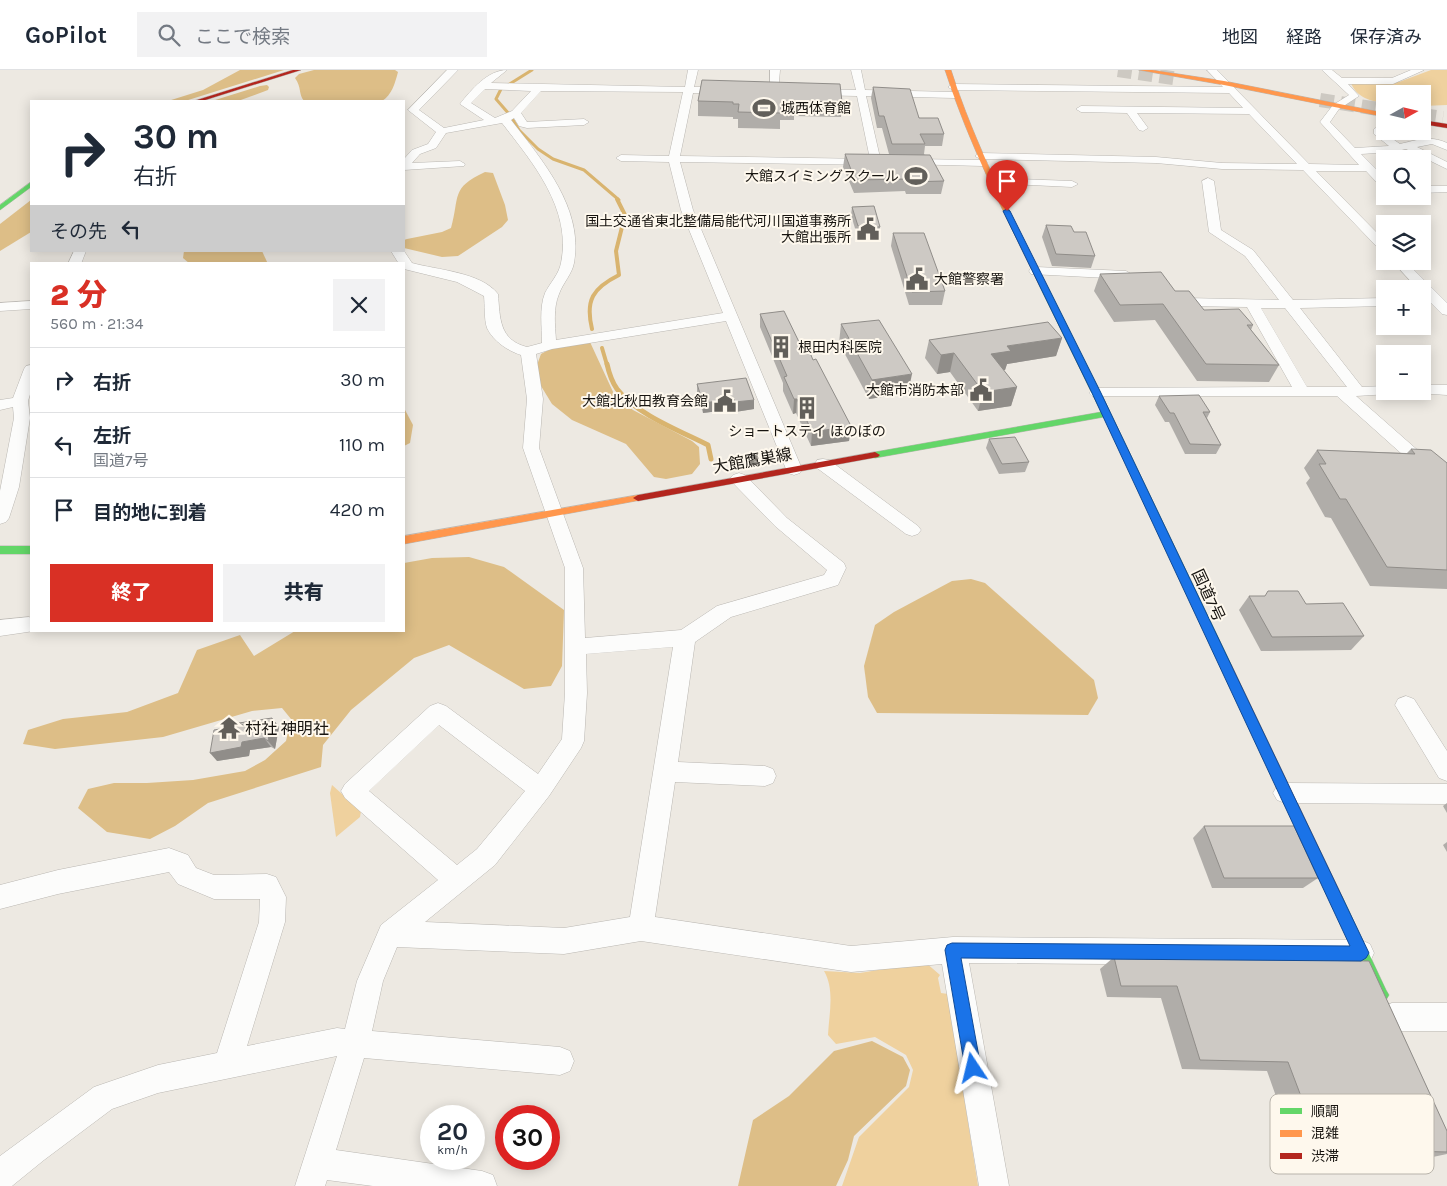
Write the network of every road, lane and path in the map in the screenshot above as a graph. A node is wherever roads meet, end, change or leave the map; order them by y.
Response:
1 (298, 70) edge
2 (453, 70) edge
3 (502, 70) edge
4 (693, 70) edge
5 (775, 70) edge
6 (856, 70) edge
7 (948, 70) edge
8 (1142, 70) edge
9 (1212, 70) edge
10 (1327, 70) edge
11 (1419, 70) edge
12 (1339, 80) junction
13 (482, 86) junction
14 (1228, 87) junction
15 (538, 88) junction
16 (689, 90) junction
17 (737, 90) edge
18 (775, 91) edge
19 (954, 91) junction
20 (804, 92) edge
21 (861, 93) junction
22 (201, 100) edge
23 (1336, 107) junction
24 (1081, 109) dead end
25 (1130, 110) junction
26 (1253, 111) junction
27 (1376, 114) edge
28 (505, 118) junction
29 (1446, 121) edge
30 (584, 122) dead end
31 (1431, 122) edge
32 (1143, 128) dead end
33 (442, 131) junction
34 (1390, 140) edge
35 (1402, 147) junction
36 (1447, 147) edge
37 (1381, 149) joint
38 (1352, 151) junction
39 (621, 158) dead end
40 (674, 159) junction
41 (981, 160) junction
42 (886, 162) junction
43 (460, 164) dead end
44 (405, 165) edge
45 (405, 166) edge
46 (1447, 166) edge
47 (1369, 168) junction
48 (1308, 169) junction
49 (1376, 175) edge
50 (992, 181) junction
51 (1208, 182) dead end
52 (1072, 184) dead end
53 (30, 185) edge
54 (1447, 189) edge
55 (1431, 190) edge
56 (0, 208) edge
57 (1376, 239) edge
58 (407, 269) edge
59 (1407, 270) edge
60 (1036, 272) junction
61 (1130, 276) edge
62 (1185, 302) edge
63 (1376, 302) edge
64 (1251, 303) junction
65 (1431, 303) edge
66 (1289, 304) junction
67 (30, 305) edge
68 (1444, 305) edge
69 (0, 307) edge
70 (730, 316) junction
71 (549, 345) junction
72 (528, 352) junction
73 (30, 372) edge
74 (1431, 390) edge
75 (1447, 390) edge
76 (1302, 391) junction
77 (1350, 391) junction
78 (1376, 391) edge
79 (1096, 393) junction
80 (20, 401) junction
81 (0, 405) edge
82 (1105, 414) junction
83 (823, 464) junction
84 (794, 469) junction
85 (739, 479) junction
86 (1447, 485) edge
87 (554, 513) junction
88 (0, 518) edge
89 (912, 530) dead end
90 (405, 540) edge
91 (0, 550) edge
92 (30, 550) edge
93 (30, 625) dead end
94 (0, 628) edge
95 (685, 638) junction
96 (575, 646) junction
97 (1406, 705) dead end
98 (1447, 771) edge
99 (665, 772) junction
100 (765, 776) dead end
101 (540, 789) junction
102 (1285, 793) junction
103 (1447, 794) edge
104 (458, 880) junction
105 (0, 897) edge
106 (641, 928) junction
107 (390, 934) junction
108 (952, 950) junction
109 (1361, 953) junction
110 (1447, 1016) edge
111 (1394, 1021) joint
112 (355, 1043) junction
113 (560, 1061) dead end
114 (227, 1065) junction
115 (314, 1175) edge
116 (0, 1176) edge
117 (482, 1186) edge
118 (994, 1186) edge

1 - 22 main road
2 - 33 street
3 - 13 street
4 - 16 street
5 - 18 street
6 - 21 street
7 - 19 main road, 国道7号
8 - 14 main road
9 - 14 street
10 - 12 street
11 - 12 street
12 - 23 street
13 - 15 street
13 - 28 street
14 - 19 street
14 - 23 main road
14 - 26 street
15 - 16 street
15 - 28 street
16 - 17 street
16 - 40 street
19 - 21 street
19 - 41 main road, 国道7号
20 - 21 street
21 - 42 street
23 - 27 main road
23 - 38 street
24 - 25 street
25 - 26 street
25 - 32 street
26 - 48 street
28 - 30 street
28 - 33 street
28 - 71 street
29 - 31 main road
33 - 44 street
34 - 35 street
35 - 36 street
35 - 37 street
35 - 46 street
37 - 38 street
38 - 47 street
39 - 40 street
40 - 42 street
40 - 70 street
41 - 42 street
41 - 48 street
41 - 50 main road, 国道7号
43 - 45 street
47 - 48 street
47 - 49 street
48 - 57 street
50 - 52 street
50 - 60 main road, 国道7号
51 - 66 street
53 - 56 main road
54 - 55 street
58 - 72 street
59 - 68 street
60 - 61 street
60 - 79 main road, 国道7号
62 - 64 street
63 - 66 street
64 - 66 street
64 - 76 street
65 - 68 street
66 - 77 street
67 - 69 street
70 - 71 street
70 - 84 street
71 - 72 street
72 - 87 street
73 - 80 street
74 - 75 street
76 - 77 street
76 - 79 street
77 - 78 street
77 - 86 street
79 - 82 main road, 国道7号
80 - 81 street
80 - 88 street
82 - 83 main road, 大館鷹巣線
82 - 102 main road, 国道7号
83 - 84 main road, 大館鷹巣線
83 - 89 street
84 - 85 main road, 大館鷹巣線
85 - 87 main road, 大館鷹巣線
85 - 95 street
87 - 90 main road, 大館鷹巣線
87 - 96 street
91 - 92 main road
93 - 94 street
95 - 96 street
95 - 99 street
96 - 101 street
97 - 98 street
99 - 100 street
99 - 106 street
101 - 104 street
101 - 104 street
102 - 103 street
102 - 109 main road, 国道7号
104 - 107 street
105 - 114 street
106 - 107 street
106 - 108 street
107 - 112 street
108 - 109 street
108 - 118 street
109 - 111 main road, 国道7号
110 - 111 street
112 - 113 street
112 - 114 street
112 - 115 street
114 - 116 street
115 - 117 street

